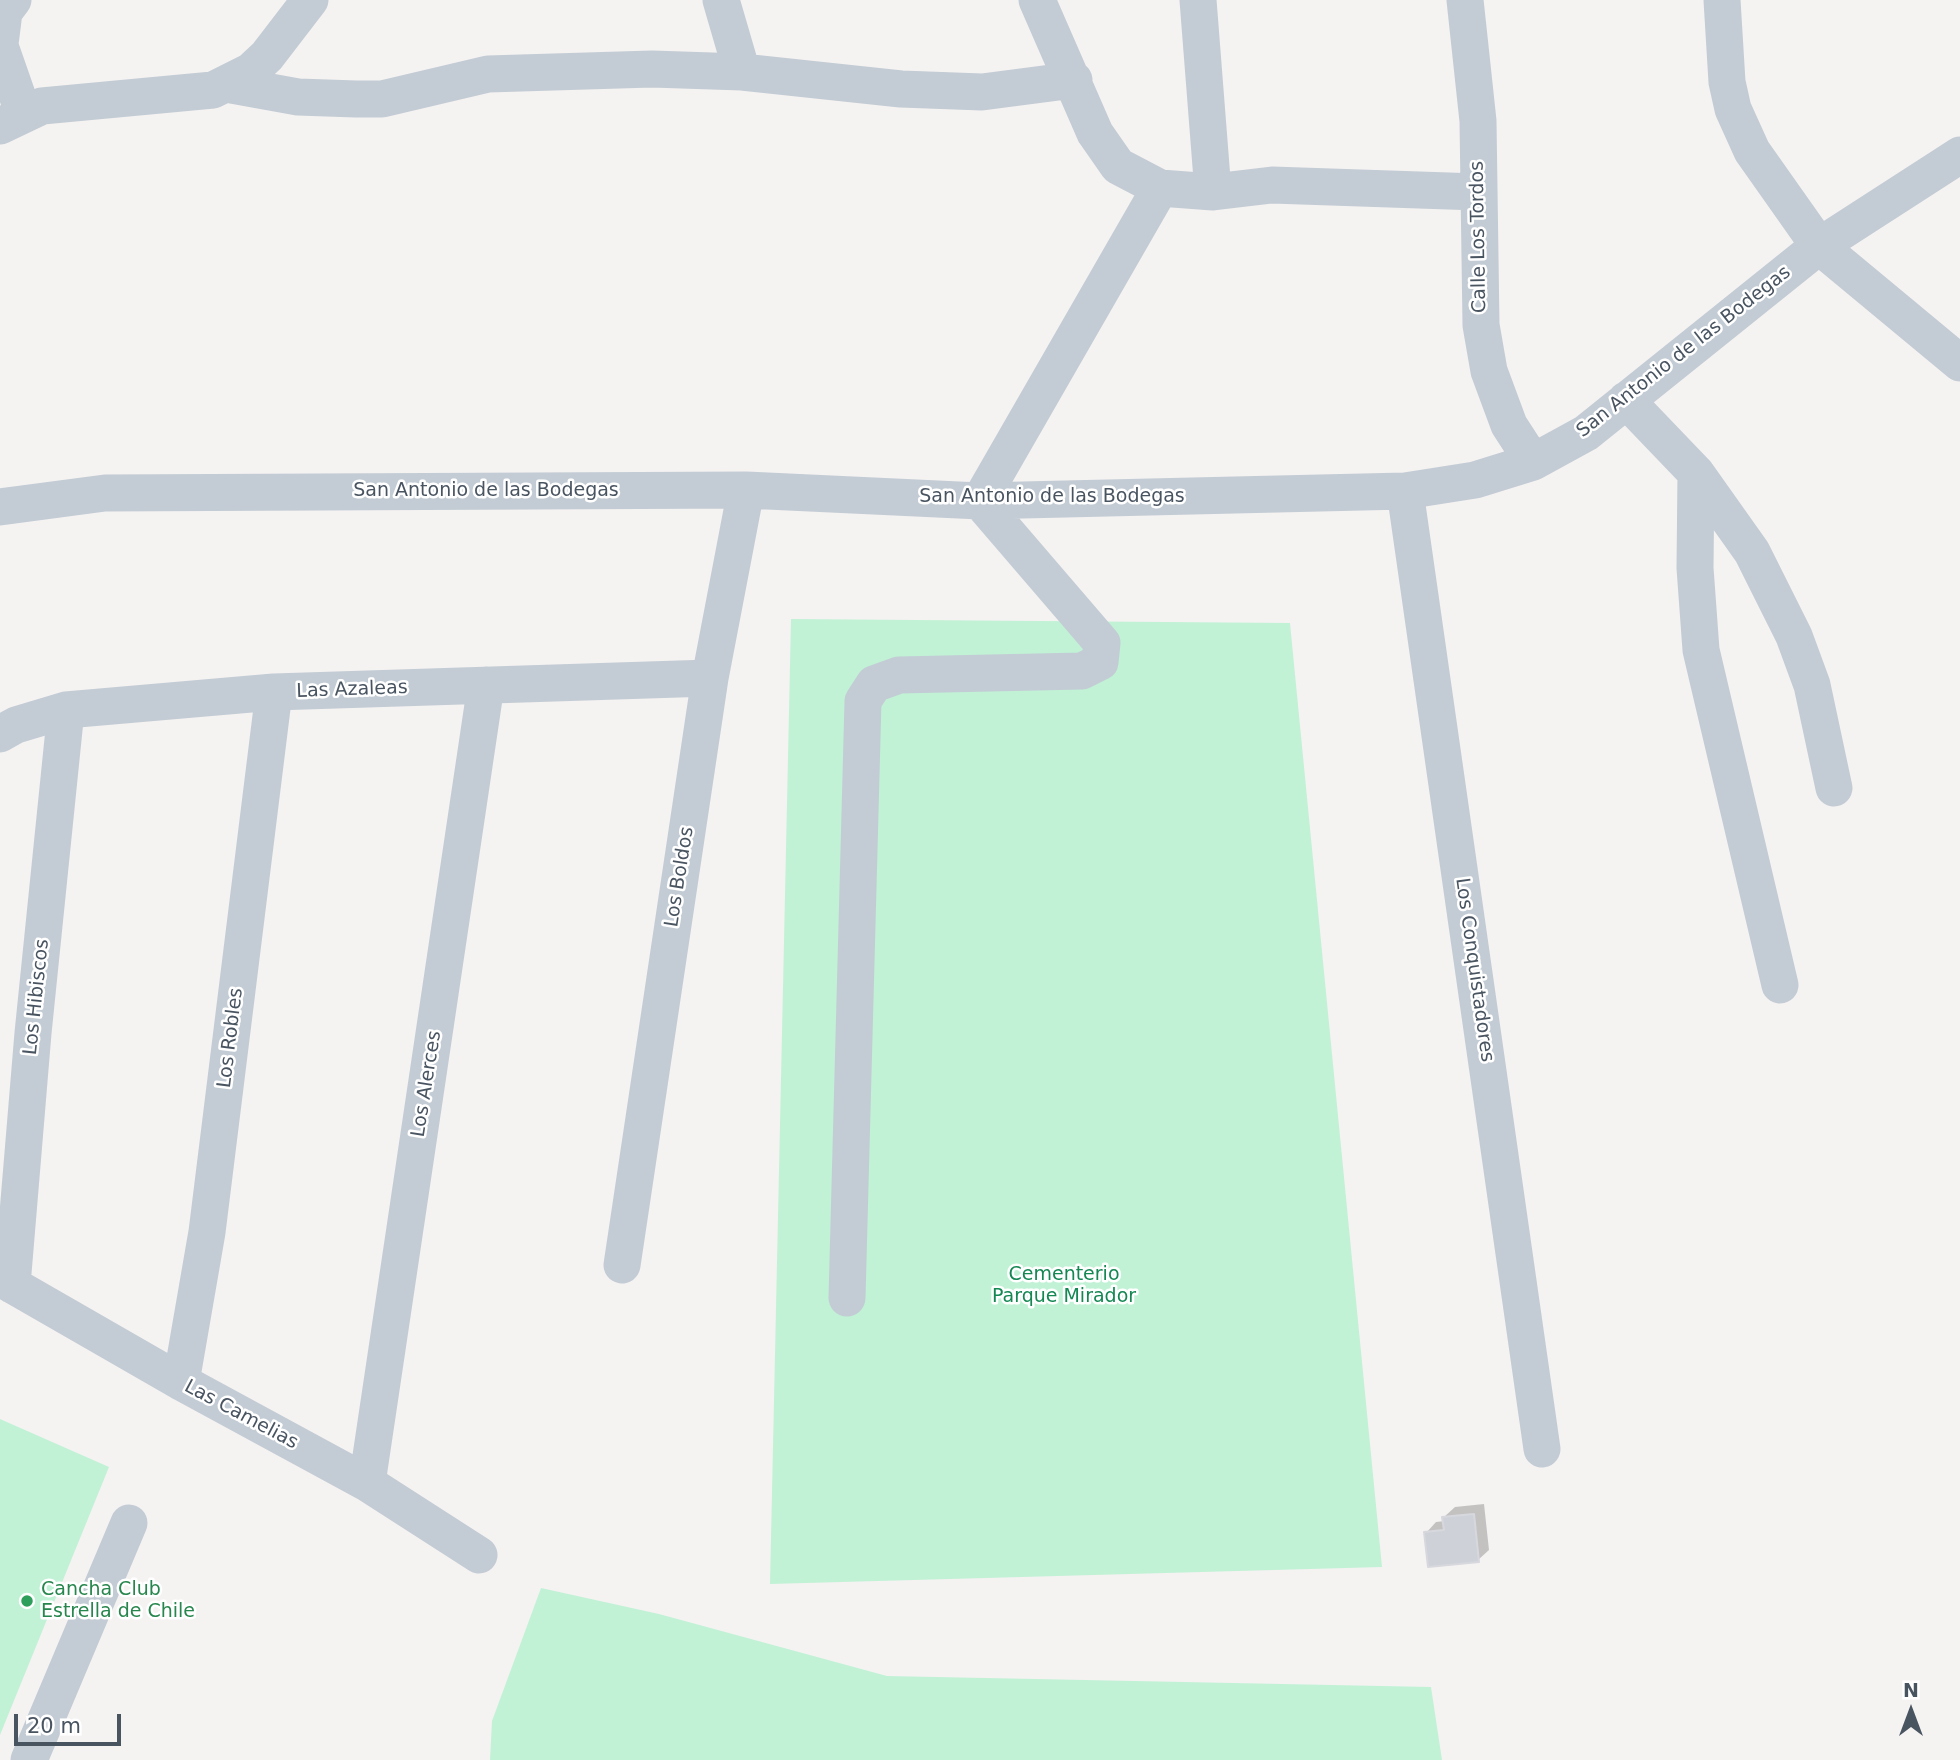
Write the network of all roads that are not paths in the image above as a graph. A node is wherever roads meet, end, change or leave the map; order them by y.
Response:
1 (13, 0) edge
2 (310, 0) edge
3 (721, 0) edge
4 (1037, 0) edge
5 (1198, 0) edge
6 (1465, 0) edge
7 (1721, 0) edge
8 (0, 45) edge
9 (741, 72) junction
10 (1073, 80) junction
11 (226, 84) junction
12 (12, 119) edge
13 (1960, 155) edge
14 (1160, 188) junction
15 (1213, 192) junction
16 (1478, 192) junction
17 (1819, 246) junction
18 (1960, 363) edge
19 (1626, 400) junction
20 (1533, 463) junction
21 (1696, 473) junction
22 (746, 490) junction
23 (1405, 491) junction
24 (980, 501) junction
25 (0, 507) edge
26 (710, 678) junction
27 (486, 685) junction
28 (274, 692) junction
29 (66, 710) junction
30 (0, 734) edge
31 (1834, 788) dead end
32 (1780, 985) dead end
33 (622, 1265) dead end
34 (6, 1281) edge
35 (847, 1298) dead end
36 (181, 1382) junction
37 (1542, 1449) dead end
38 (367, 1483) junction
39 (129, 1523) dead end
40 (479, 1555) dead end
41 (29, 1760) edge

1 - 8 street
2 - 11 street
3 - 9 street
4 - 10 street
5 - 15 street
6 - 16 street, Calle Los Tordos
7 - 17 street
8 - 12 street
9 - 10 street
9 - 11 street
10 - 14 street
11 - 12 street
13 - 17 street, San Antonio de las Bodegas
14 - 15 street
14 - 24 street
15 - 16 street
16 - 20 street, Calle Los Tordos
17 - 18 street
17 - 19 street, San Antonio de las Bodegas
19 - 20 street, San Antonio de las Bodegas
19 - 21 street
20 - 23 street, San Antonio de las Bodegas
21 - 31 street
21 - 32 street
22 - 24 street, San Antonio de las Bodegas
22 - 25 street, San Antonio de las Bodegas
22 - 26 street, Los Boldos
23 - 24 street, San Antonio de las Bodegas
23 - 37 street, Los Conquistadores
24 - 35 street
26 - 27 street, Las Azaleas
26 - 33 street, Los Boldos
27 - 28 street, Las Azaleas
27 - 38 street, Los Alerces
28 - 29 street, Las Azaleas
28 - 36 street, Los Robles
29 - 30 street, Las Azaleas
29 - 34 street, Los Hibiscos
34 - 36 street, Las Camelias
36 - 38 street, Las Camelias
38 - 40 street, Las Camelias
39 - 41 street

